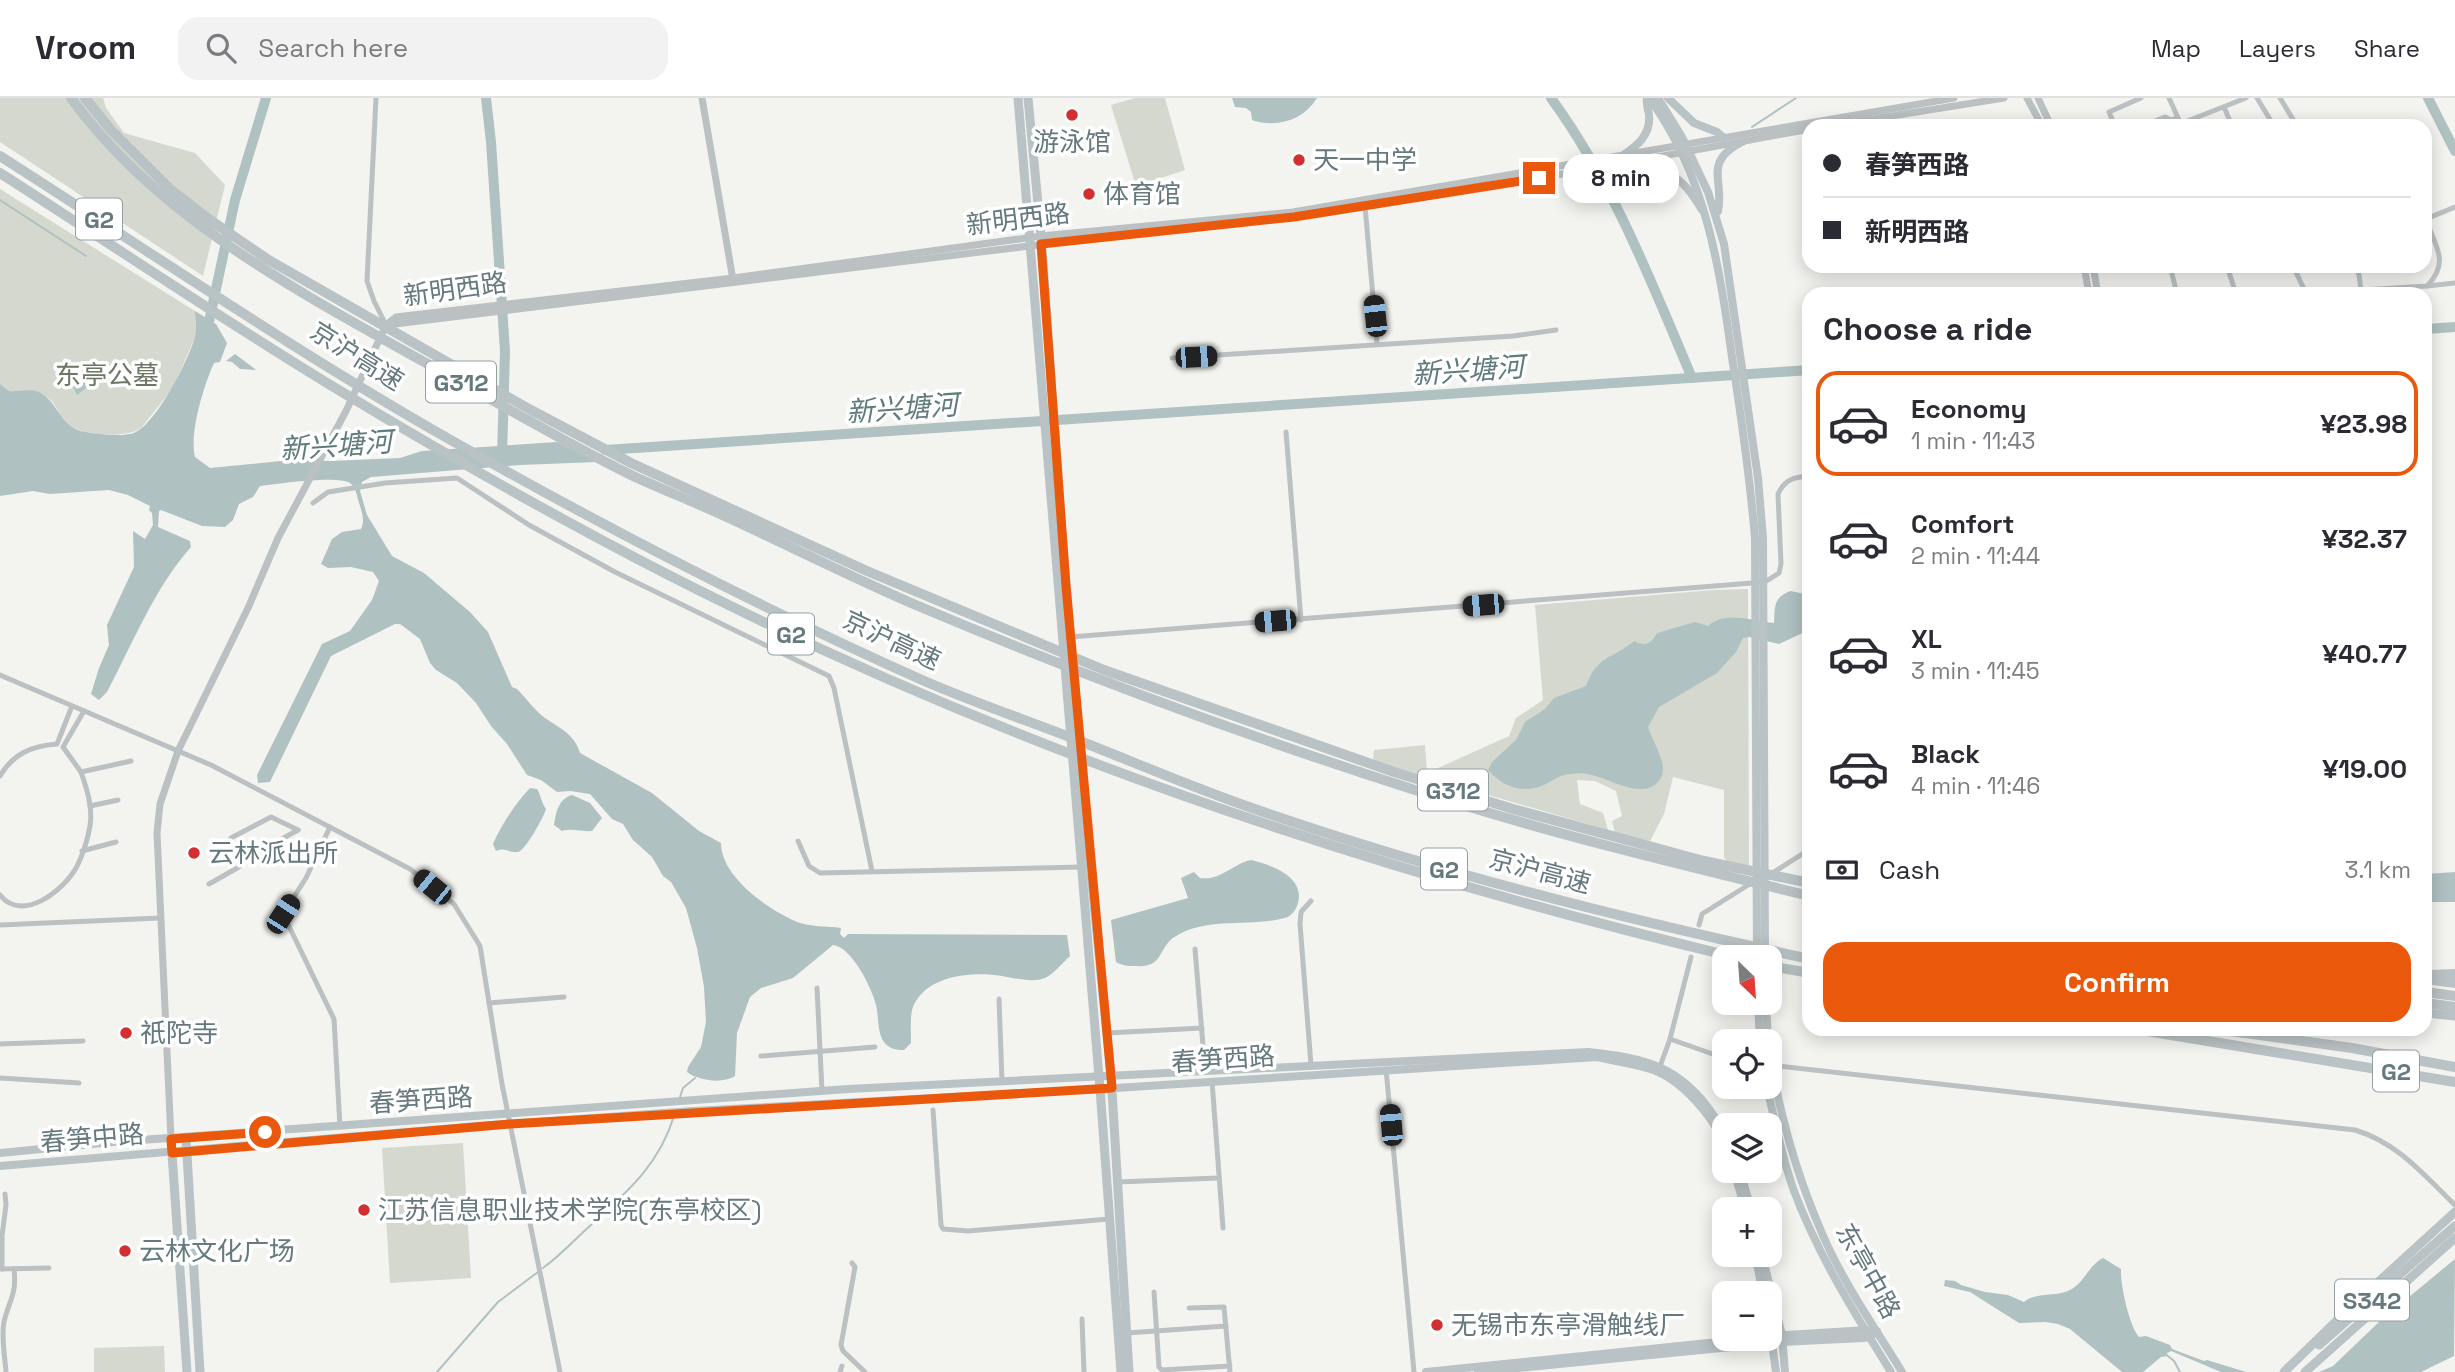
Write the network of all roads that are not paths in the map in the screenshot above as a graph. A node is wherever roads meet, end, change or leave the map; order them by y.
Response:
1 (71, 98) edge
2 (85, 98) edge
3 (376, 98) edge
4 (702, 98) edge
5 (1018, 98) edge
6 (1028, 98) edge
7 (1648, 98) edge
8 (1658, 98) edge
9 (1668, 98) edge
10 (1954, 98) edge
11 (2004, 98) edge
12 (2027, 98) edge
13 (2038, 98) edge
14 (2141, 98) edge
15 (2246, 98) edge
16 (2257, 98) edge
17 (2280, 98) edge
18 (2172, 99) edge
19 (2224, 107) junction
20 (1833, 119) edge
21 (1873, 119) edge
22 (2038, 119) edge
23 (2048, 119) edge
24 (2113, 119) edge
25 (2179, 119) edge
26 (2189, 119) edge
27 (2229, 119) edge
28 (2270, 119) edge
29 (2293, 119) edge
30 (1802, 124) edge
31 (1802, 130) edge
32 (1724, 138) junction
33 (1744, 141) junction
34 (1683, 148) junction
35 (0, 156) edge
36 (1622, 156) junction
37 (1638, 160) junction
38 (1609, 162) junction
39 (1579, 168) junction
40 (0, 173) edge
41 (1365, 206) junction
42 (2455, 207) edge
43 (1716, 214) junction
44 (2432, 217) edge
45 (1709, 224) junction
46 (208, 225) junction
47 (2432, 236) edge
48 (1041, 240) junction
49 (1029, 242) junction
50 (1724, 270) junction
51 (733, 281) junction
52 (2455, 283) edge
53 (2427, 286) junction
54 (2410, 287) edge
55 (386, 325) junction
56 (1556, 330) dead end
57 (1377, 343) junction
58 (1171, 358) dead end
59 (1286, 432) dead end
60 (1802, 477) edge
61 (313, 503) dead end
62 (730, 513) junction
63 (1301, 620) junction
64 (1070, 637) junction
65 (0, 676) edge
66 (72, 706) junction
67 (84, 711) junction
68 (178, 751) junction
69 (131, 761) dead end
70 (81, 772) junction
71 (0, 776) edge
72 (118, 800) dead end
73 (90, 806) junction
74 (331, 827) junction
75 (231, 838) dead end
76 (798, 841) dead end
77 (116, 842) dead end
78 (82, 852) junction
79 (1802, 854) edge
80 (1082, 867) junction
81 (872, 871) junction
82 (1772, 874) junction
83 (1802, 881) edge
84 (1753, 882) junction
85 (209, 884) dead end
86 (1802, 893) edge
87 (0, 895) edge
88 (1311, 901) dead end
89 (160, 918) junction
90 (0, 925) edge
91 (1699, 925) dead end
92 (1757, 945) edge
93 (1765, 945) edge
94 (1195, 949) dead end
95 (1712, 952) edge
96 (1691, 957) dead end
97 (1802, 957) edge
98 (1782, 968) edge
99 (1802, 972) edge
100 (2455, 974) edge
101 (2432, 976) edge
102 (2432, 978) edge
103 (2455, 983) edge
104 (817, 988) dead end
105 (2432, 993) edge
106 (2455, 996) edge
107 (564, 997) dead end
108 (999, 999) dead end
109 (489, 1003) junction
110 (2432, 1004) edge
111 (2455, 1007) edge
112 (2432, 1014) edge
113 (2455, 1016) edge
114 (1202, 1028) junction
115 (1107, 1033) junction
116 (2177, 1036) edge
117 (2266, 1036) edge
118 (1670, 1039) junction
119 (83, 1041) dead end
120 (0, 1044) edge
121 (875, 1047) dead end
122 (820, 1053) junction
123 (1712, 1054) edge
124 (761, 1056) dead end
125 (1311, 1065) junction
126 (1386, 1066) junction
127 (1782, 1066) edge
128 (2455, 1067) edge
129 (1659, 1069) junction
130 (1205, 1070) junction
131 (1111, 1075) junction
132 (1099, 1076) junction
133 (0, 1078) edge
134 (1002, 1081) junction
135 (1212, 1081) junction
136 (2455, 1082) edge
137 (79, 1083) dead end
138 (876, 1088) junction
139 (1112, 1088) junction
140 (1100, 1089) junction
141 (822, 1091) junction
142 (1770, 1099) edge
143 (1779, 1099) edge
144 (876, 1101) junction
145 (933, 1110) dead end
146 (1712, 1113) edge
147 (508, 1114) junction
148 (1712, 1119) edge
149 (510, 1124) junction
150 (340, 1127) junction
151 (186, 1138) junction
152 (171, 1139) junction
153 (186, 1150) junction
154 (0, 1153) edge
155 (172, 1153) junction
156 (0, 1166) edge
157 (1218, 1178) junction
158 (1118, 1182) junction
159 (5, 1194) dead end
160 (2455, 1205) edge
161 (2455, 1212) edge
162 (1110, 1219) junction
163 (2455, 1226) edge
164 (1223, 1228) dead end
165 (2455, 1238) edge
166 (852, 1263) dead end
167 (49, 1268) dead end
168 (1, 1269) edge
169 (14, 1269) junction
170 (1154, 1292) dead end
171 (1189, 1308) dead end
172 (1083, 1319) dead end
173 (1226, 1326) junction
174 (1157, 1332) junction
175 (1870, 1332) junction
176 (1127, 1333) junction
177 (1782, 1338) edge
178 (1712, 1343) edge
179 (1712, 1346) edge
180 (1776, 1351) edge
181 (1779, 1351) edge
182 (1230, 1369) edge
183 (1537, 1369) edge
184 (6, 1372) edge
185 (187, 1372) edge
186 (200, 1372) edge
187 (561, 1372) edge
188 (865, 1372) edge
189 (1084, 1372) edge
190 (1121, 1372) edge
191 (1129, 1372) edge
192 (1414, 1372) edge
193 (1426, 1372) edge
194 (1478, 1372) edge
195 (1776, 1372) edge
196 (1785, 1372) edge
197 (1891, 1372) edge
198 (1902, 1372) edge
199 (2286, 1372) edge
200 (2305, 1372) edge

1 - 46 highway, G312
2 - 46 highway, G312
3 - 55 street
4 - 51 street
5 - 49 main road
6 - 48 main road
7 - 34 main road
7 - 36 main road
8 - 34 main road
9 - 32 main road
10 - 20 street, 新明西路
11 - 21 street
12 - 22 street
13 - 23 street
14 - 24 street
15 - 19 street
16 - 28 street
17 - 29 street
18 - 25 street
19 - 26 street
19 - 27 street
30 - 32 street, 新明西路
31 - 33 street, 新明西路
32 - 34 street, 新明西路
33 - 34 street, 新明西路
33 - 43 main road
34 - 36 street, 新明西路
34 - 37 street, 新明西路
34 - 43 main road
34 - 45 main road
35 - 97 highway, 京沪高速 / G2
36 - 38 street, 新明西路
37 - 38 street, 新明西路
37 - 45 main road
38 - 39 street, 新明西路
39 - 41 street, 新明西路
39 - 48 street, 新明西路
40 - 95 highway, 京沪高速 / G2
41 - 48 street, 新明西路
41 - 57 street
42 - 44 street
43 - 50 main road
45 - 50 main road
46 - 62 highway, G312
47 - 53 street
48 - 49 street, 新明西路
48 - 64 main road
49 - 51 street, 新明西路
49 - 80 main road
50 - 92 main road
50 - 93 main road
51 - 55 street, 新明西路
52 - 53 street
53 - 54 street
55 - 68 street
56 - 57 street
57 - 58 street
59 - 63 street
60 - 63 street
61 - 81 street
62 - 82 highway, G312
62 - 84 highway, G312
63 - 64 street
64 - 115 main road
65 - 66 street
66 - 67 street
66 - 71 street
67 - 68 street
67 - 70 street
68 - 74 street
68 - 89 street
69 - 70 street
70 - 73 street
72 - 73 street
73 - 78 street
74 - 109 street
74 - 150 street
75 - 85 street
76 - 81 street
77 - 78 street
78 - 87 street
79 - 82 street
80 - 81 street
80 - 132 main road
82 - 83 highway, G312
82 - 84 street
84 - 86 highway, G312
84 - 91 street
88 - 125 street
89 - 90 street
89 - 152 street
94 - 114 street
96 - 118 street
98 - 99 highway
100 - 101 highway
102 - 103 highway
104 - 122 street
105 - 106 highway
107 - 109 street
108 - 134 street
109 - 147 street
110 - 111 highway
112 - 113 main road
114 - 115 street
114 - 130 street
115 - 131 main road
116 - 136 highway, G2
117 - 128 highway, G2
118 - 123 street
118 - 129 street
119 - 120 street
121 - 122 street
122 - 124 street
122 - 141 street
125 - 126 main road, 春笋西路
125 - 130 main road, 春笋西路
126 - 129 main road, 春笋西路
126 - 135 main road, 春笋西路
126 - 192 street
127 - 160 street
129 - 146 main road, 春笋西路
129 - 148 main road, 春笋西路
130 - 131 main road, 春笋西路
131 - 132 main road, 春笋西路
131 - 139 main road
132 - 134 main road, 春笋西路
132 - 140 main road
133 - 137 street
134 - 138 main road, 春笋西路
135 - 139 main road, 春笋西路
135 - 157 street
138 - 141 main road, 春笋西路
138 - 144 main road
139 - 140 main road, 春笋西路
139 - 158 main road
140 - 144 main road, 春笋西路
140 - 162 main road
141 - 147 main road, 春笋西路
142 - 175 main road, 东亭中路
143 - 175 main road, 东亭中路
144 - 149 main road, 春笋西路
145 - 162 street
147 - 149 street
147 - 150 main road, 春笋西路
149 - 153 main road, 春笋西路
149 - 187 street
150 - 151 main road, 春笋西路
151 - 152 main road, 春笋西路
151 - 153 main road
152 - 154 main road, 春笋中路
152 - 155 main road
153 - 155 main road, 春笋中路
153 - 186 main road
155 - 156 main road, 春笋中路
155 - 185 main road
157 - 158 street
157 - 164 street
158 - 176 main road
159 - 168 street
161 - 199 main road
162 - 190 main road
163 - 199 main road, S342
165 - 200 main road, S342
166 - 188 street
167 - 169 street
168 - 169 street
169 - 184 street
170 - 174 street
171 - 173 street
172 - 189 street
173 - 174 street
173 - 182 street
174 - 176 street
174 - 182 street
175 - 177 main road
175 - 197 main road, 东亭中路
175 - 198 main road, 东亭中路
176 - 191 main road
178 - 193 main road
179 - 183 main road
180 - 195 main road
181 - 196 main road
183 - 194 main road

